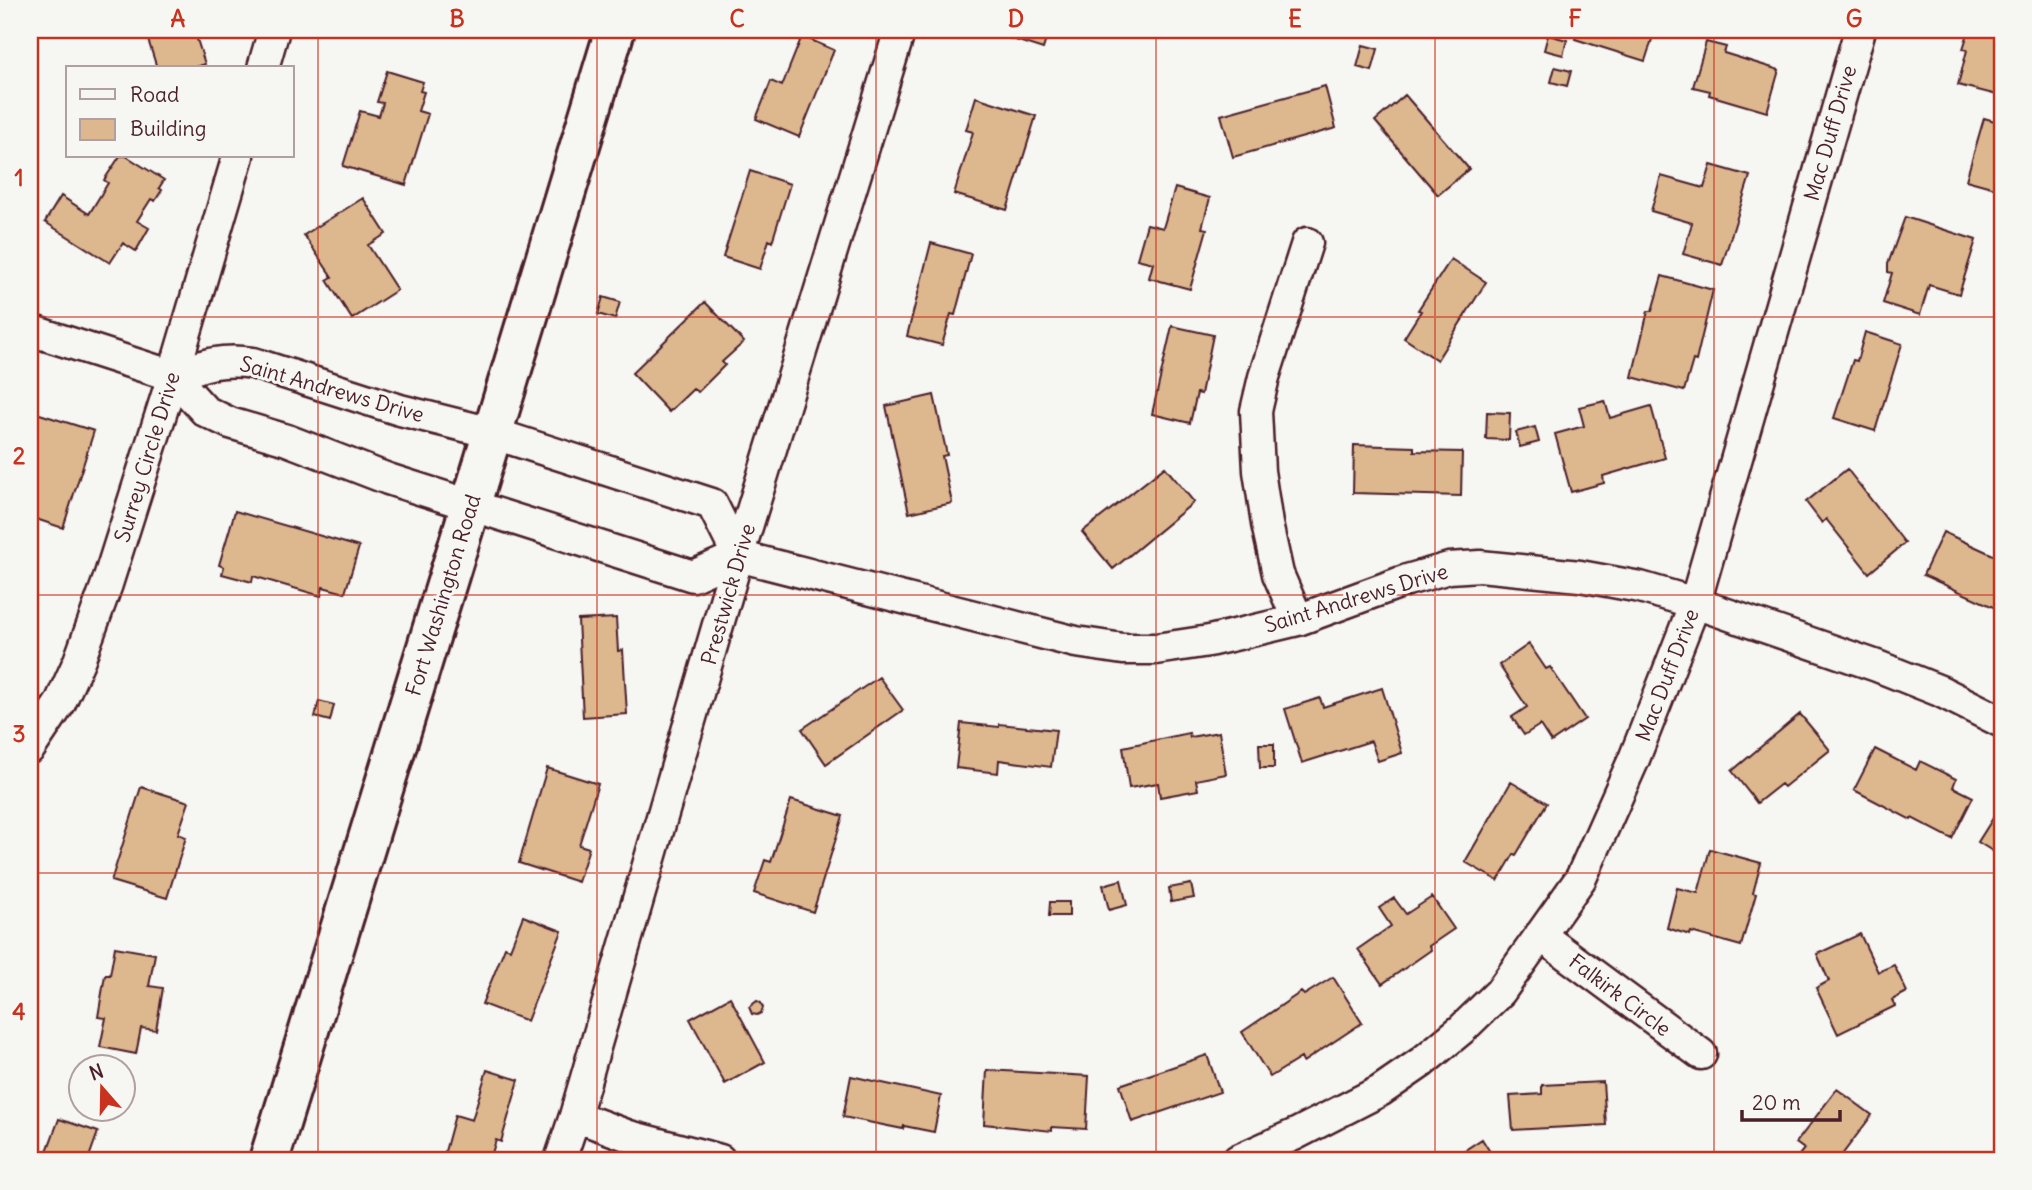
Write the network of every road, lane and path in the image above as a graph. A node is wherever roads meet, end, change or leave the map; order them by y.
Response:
1 (274, 30) edge
2 (615, 30) edge
3 (900, 30) edge
4 (1860, 30) edge
5 (264, 66) edge
6 (236, 158) edge
7 (1307, 243) dead end
8 (30, 330) edge
9 (173, 376) junction
10 (492, 433) junction
11 (471, 504) junction
12 (738, 556) junction
13 (1695, 603) junction
14 (1298, 620) junction
15 (2002, 722) edge
16 (30, 748) edge
17 (1540, 935) junction
18 (1701, 1054) dead end
19 (575, 1116) junction
20 (269, 1160) edge
21 (560, 1160) edge
22 (720, 1160) edge
23 (1238, 1160) edge

1 - 5 street
2 - 10 main road, Fort Washington Road
3 - 12 street, Prestwick Drive
4 - 13 street, Mac Duff Drive
6 - 9 street, Surrey Circle Drive
7 - 14 street
8 - 9 street
9 - 10 street, Saint Andrews Drive
9 - 11 street
9 - 16 street, Surrey Circle Drive
10 - 11 main road, Fort Washington Road
10 - 12 street, Saint Andrews Drive
11 - 12 street
11 - 20 main road, Fort Washington Road
12 - 14 street, Saint Andrews Drive
12 - 19 street, Prestwick Drive
13 - 14 street, Saint Andrews Drive
13 - 15 street, Saint Andrews Drive
13 - 17 street, Mac Duff Drive
17 - 18 street, Falkirk Circle
17 - 23 street, Mac Duff Drive
19 - 21 street, Prestwick Drive
19 - 22 street

